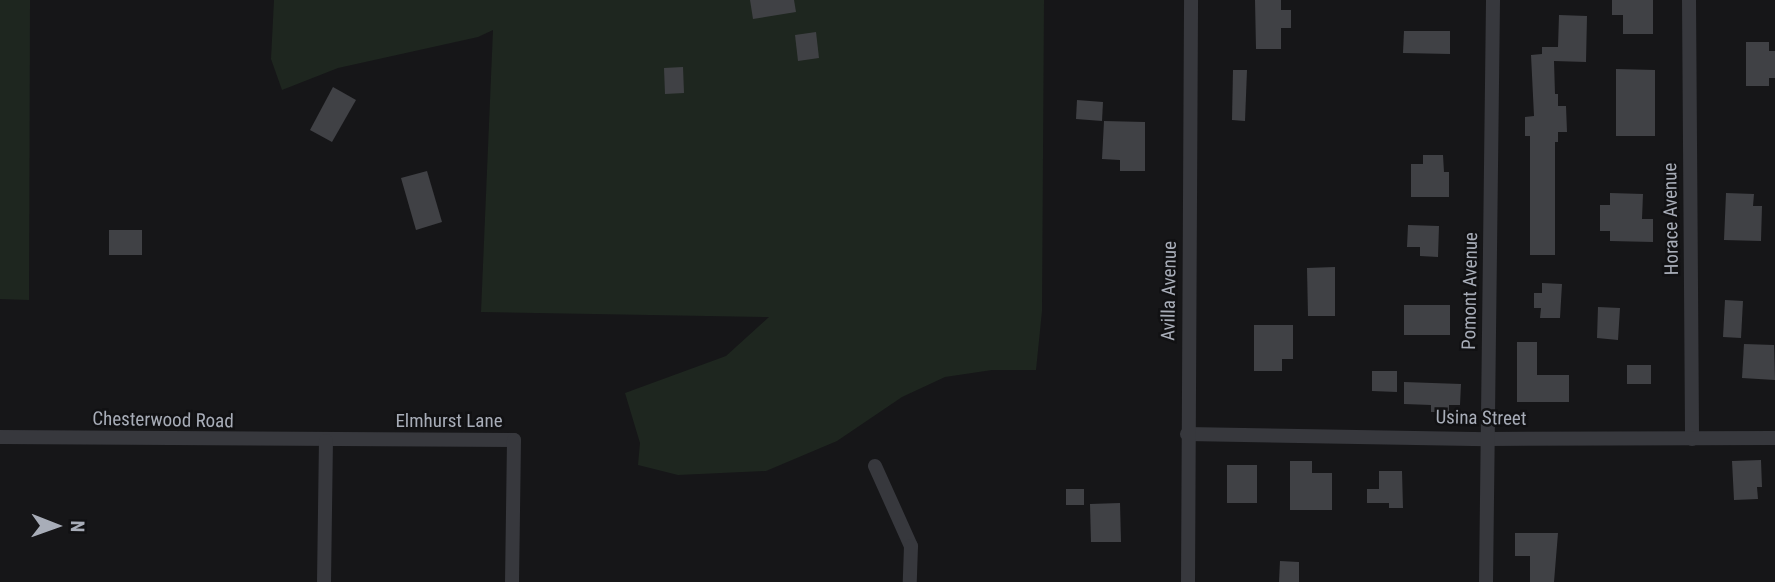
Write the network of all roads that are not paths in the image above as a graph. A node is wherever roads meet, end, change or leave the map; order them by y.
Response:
1 (1191, 0) edge
2 (1493, 0) edge
3 (1689, 0) edge
4 (1187, 434) junction
5 (0, 437) edge
6 (1775, 438) edge
7 (1488, 439) junction
8 (1692, 439) junction
9 (326, 441) junction
10 (875, 466) dead end
11 (324, 582) edge
12 (512, 582) edge
13 (910, 582) edge
14 (1188, 582) edge
15 (1486, 582) edge

1 - 4 street, Avilla Avenue
2 - 7 street, Pomont Avenue
3 - 8 street, Horace Avenue
4 - 7 street, Usina Street
4 - 14 street, Avilla Avenue
5 - 9 street, Chesterwood Road
6 - 8 street, Usina Street
7 - 8 street, Usina Street
7 - 15 street, Pomont Avenue
9 - 11 street
9 - 12 street, Elmhurst Lane
10 - 13 street

